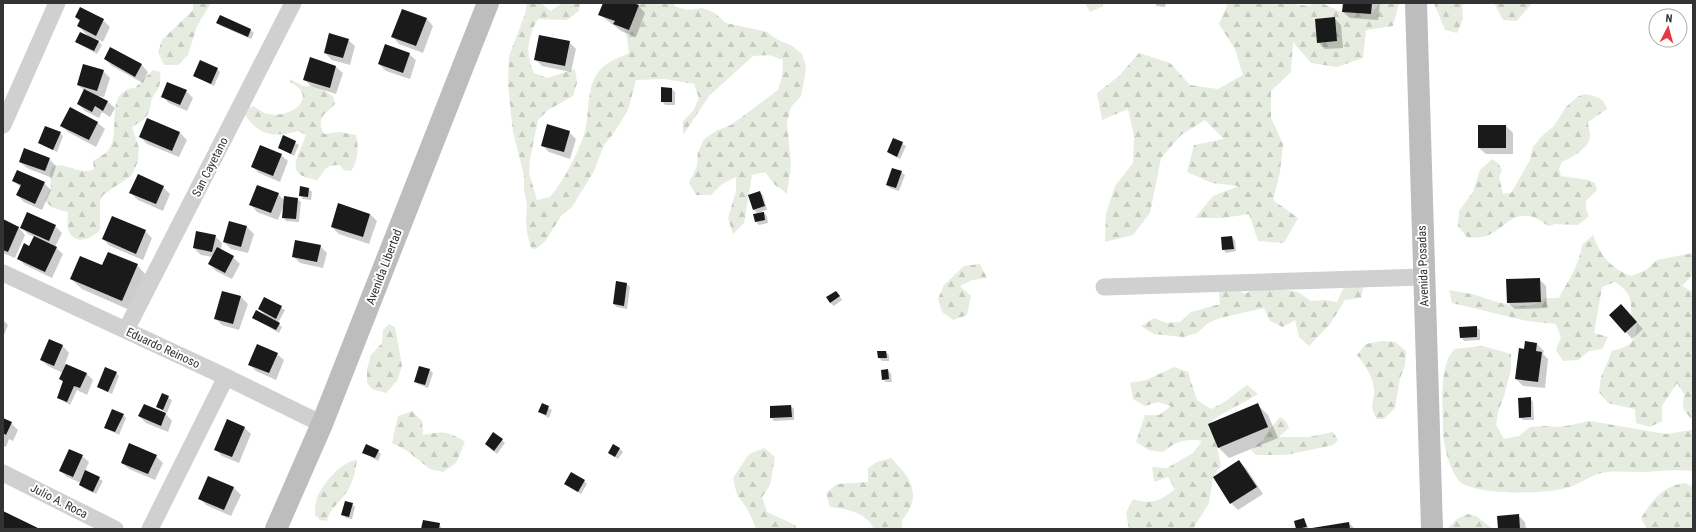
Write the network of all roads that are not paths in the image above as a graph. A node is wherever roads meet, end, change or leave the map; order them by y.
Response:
1 (57, 3) edge
2 (293, 3) edge
3 (488, 3) edge
4 (1416, 3) edge
5 (3, 125) edge
6 (3, 273) edge
7 (1424, 277) junction
8 (1104, 287) dead end
9 (126, 330) junction
10 (226, 377) junction
11 (322, 424) junction
12 (3, 473) edge
13 (115, 529) edge
14 (150, 529) edge
15 (276, 529) edge
16 (1432, 529) edge

1 - 5 street
2 - 9 street, San Cayetano
3 - 11 main road, Avenida Libertad
4 - 7 main road, Avenida Posadas
6 - 9 street, Eduardo Reinoso
7 - 8 street
7 - 16 main road, Avenida Posadas
9 - 10 street, Eduardo Reinoso
10 - 11 street, Eduardo Reinoso
10 - 14 street
11 - 15 main road, Avenida Libertad
12 - 13 street, Julio A. Roca

